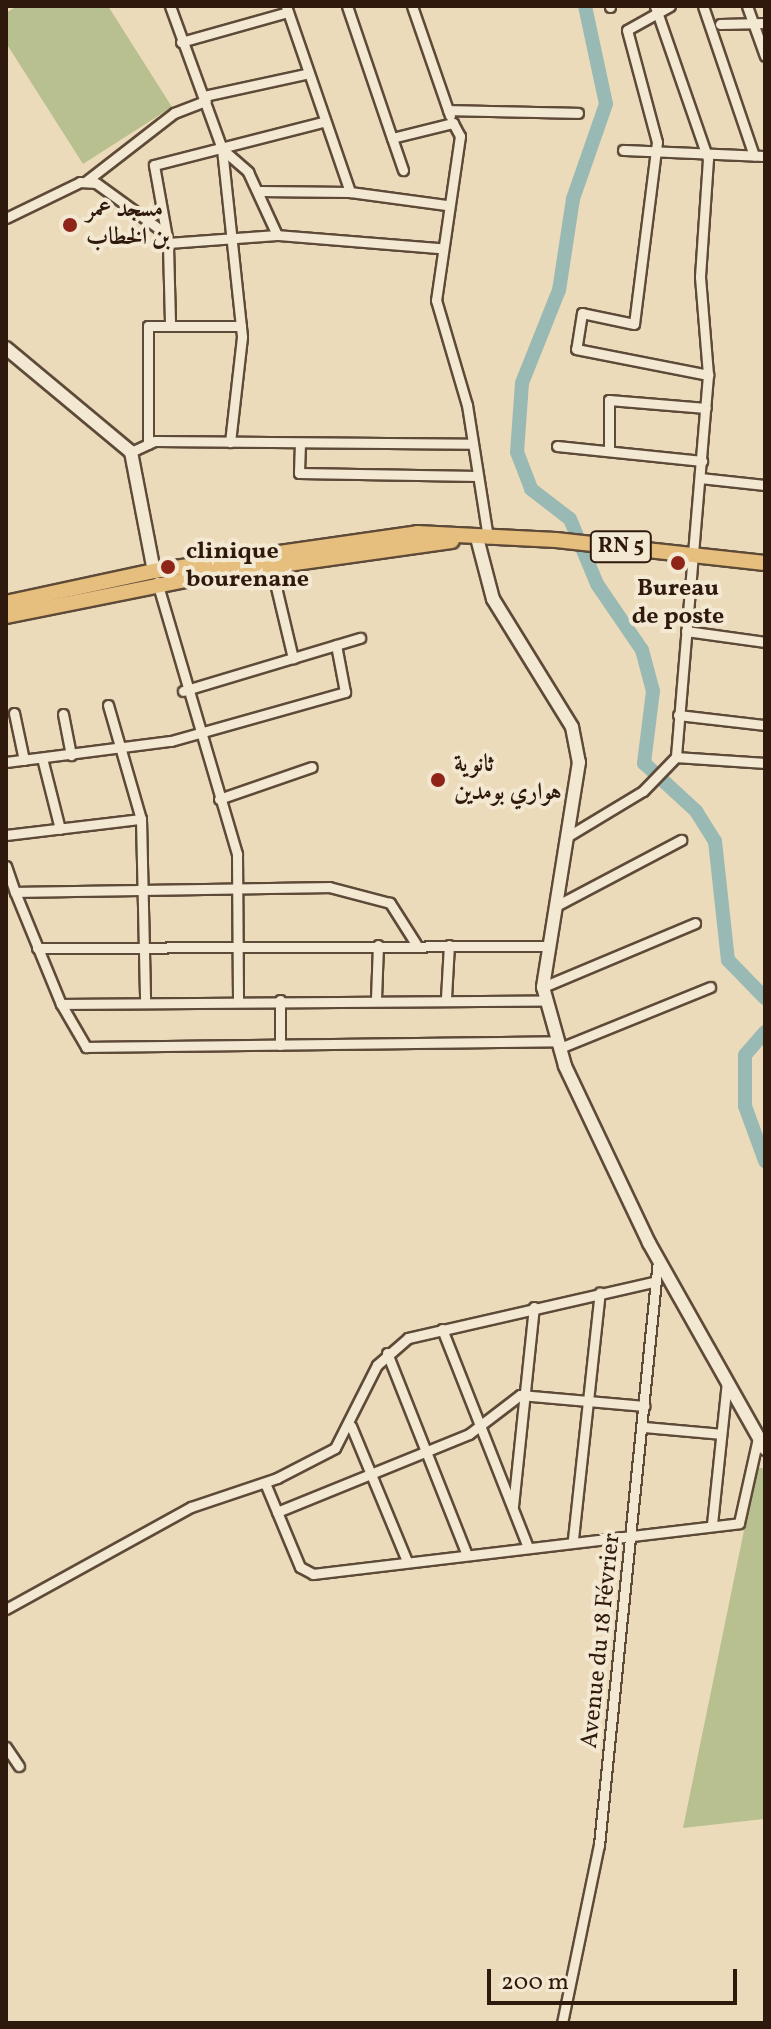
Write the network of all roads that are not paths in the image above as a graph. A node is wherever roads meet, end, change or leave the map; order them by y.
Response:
1 (170, 6) edge
2 (347, 6) edge
3 (412, 6) edge
4 (670, 6) edge
5 (703, 6) edge
6 (747, 6) edge
7 (287, 9) edge
8 (657, 11) edge
9 (760, 23) edge
10 (720, 24) dead end
11 (181, 42) junction
12 (765, 56) edge
13 (305, 74) junction
14 (205, 99) junction
15 (448, 110) junction
16 (578, 113) dead end
17 (323, 122) junction
18 (453, 123) junction
19 (392, 138) junction
20 (222, 149) junction
21 (623, 150) dead end
22 (657, 154) junction
23 (760, 156) edge
24 (708, 159) junction
25 (403, 170) dead end
26 (85, 182) junction
27 (259, 191) junction
28 (350, 192) junction
29 (446, 205) junction
30 (6, 218) edge
31 (277, 235) junction
32 (166, 238) junction
33 (231, 238) junction
34 (439, 248) junction
35 (170, 322) junction
36 (241, 326) junction
37 (6, 348) edge
38 (708, 375) junction
39 (706, 408) junction
40 (230, 442) junction
41 (300, 443) junction
42 (148, 444) junction
43 (473, 444) junction
44 (557, 446) dead end
45 (609, 449) junction
46 (131, 452) junction
47 (702, 461) junction
48 (478, 476) junction
49 (700, 478) junction
50 (765, 485) edge
51 (482, 538) junction
52 (692, 555) junction
53 (765, 563) edge
54 (271, 566) junction
55 (154, 571) junction
56 (158, 587) junction
57 (6, 603) edge
58 (6, 616) edge
59 (686, 631) junction
60 (360, 638) dead end
61 (765, 642) edge
62 (336, 645) junction
63 (293, 658) junction
64 (183, 691) junction
65 (108, 705) dead end
66 (14, 713) dead end
67 (63, 714) dead end
68 (678, 715) junction
69 (765, 725) edge
70 (197, 734) junction
71 (119, 749) junction
72 (71, 755) junction
73 (676, 757) junction
74 (42, 758) junction
75 (24, 760) junction
76 (6, 762) edge
77 (765, 763) edge
78 (312, 767) dead end
79 (219, 799) junction
80 (141, 819) junction
81 (60, 829) junction
82 (6, 835) edge
83 (565, 838) junction
84 (681, 840) dead end
85 (6, 866) edge
86 (237, 887) junction
87 (143, 888) junction
88 (15, 892) junction
89 (551, 909) junction
90 (695, 923) dead end
91 (416, 944) junction
92 (378, 945) junction
93 (449, 945) junction
94 (236, 946) junction
95 (547, 946) junction
96 (144, 947) junction
97 (37, 948) junction
98 (543, 987) junction
99 (710, 987) dead end
100 (446, 998) junction
101 (376, 999) junction
102 (280, 1000) junction
103 (238, 1001) junction
104 (547, 1001) junction
105 (145, 1002) junction
106 (61, 1004) junction
107 (559, 1044) junction
108 (280, 1045) junction
109 (658, 1260) junction
110 (656, 1281) junction
111 (600, 1292) junction
112 (534, 1307) junction
113 (442, 1329) junction
114 (387, 1353) junction
115 (727, 1382) junction
116 (525, 1395) junction
117 (589, 1400) junction
118 (645, 1406) junction
119 (351, 1426) junction
120 (480, 1426) junction
121 (643, 1427) junction
122 (721, 1434) junction
123 (762, 1443) edge
124 (426, 1452) junction
125 (371, 1474) junction
126 (265, 1483) junction
127 (513, 1510) junction
128 (277, 1512) junction
129 (712, 1524) junction
130 (634, 1532) junction
131 (573, 1539) junction
132 (527, 1545) junction
133 (466, 1553) junction
134 (407, 1561) junction
135 (6, 1609) edge
136 (6, 1747) edge
137 (19, 1766) dead end
138 (562, 2023) edge

1 - 11 street
2 - 19 street
3 - 15 street
4 - 8 street
5 - 23 street
6 - 9 street
7 - 11 street
7 - 13 street
8 - 22 street
8 - 24 street
9 - 10 street
9 - 12 street
11 - 14 street
13 - 14 street
13 - 17 street
14 - 20 street
14 - 26 street
15 - 16 street
15 - 18 street
17 - 20 street
17 - 28 street
18 - 19 street
18 - 29 street
19 - 25 street
20 - 27 street
20 - 32 street
20 - 33 street
21 - 22 street
22 - 24 street
22 - 38 street
23 - 24 street
24 - 38 street
26 - 30 street
26 - 32 street
27 - 28 street
27 - 31 street
28 - 29 street
29 - 34 street
31 - 33 street
31 - 34 street
32 - 33 street
32 - 35 street
33 - 36 street
34 - 43 street
35 - 36 street
35 - 42 street
36 - 40 street
37 - 46 street
38 - 39 street
39 - 45 street
39 - 47 street
40 - 41 street
40 - 42 street
41 - 43 street
41 - 48 street
42 - 46 street
43 - 48 street
44 - 45 street
45 - 47 street
46 - 55 street
47 - 49 street
48 - 51 street
49 - 50 street
49 - 52 street
51 - 52 main road, RN 5
51 - 54 main road, RN 5
51 - 55 main road, RN 5
51 - 83 street
52 - 53 main road, RN 5
52 - 59 street
54 - 56 main road, RN 5
54 - 63 street
55 - 56 street
55 - 57 main road, RN 5
56 - 58 main road, RN 5
56 - 64 street
59 - 61 street
59 - 68 street
60 - 62 street
62 - 63 street
62 - 70 street
63 - 64 street
64 - 70 street
65 - 71 street
66 - 75 street
67 - 72 street
68 - 69 street
68 - 73 street
70 - 71 street
70 - 79 street
71 - 72 street
71 - 80 street
72 - 74 street
73 - 77 street
73 - 83 street
74 - 75 street
74 - 81 street
75 - 76 street
78 - 79 street
79 - 86 street
80 - 81 street
80 - 87 street
81 - 82 street
83 - 89 street
84 - 89 street
85 - 88 street
86 - 87 street
86 - 91 street
86 - 94 street
87 - 88 street
87 - 96 street
88 - 97 street
89 - 95 street
90 - 98 street
91 - 92 street
91 - 93 street
92 - 94 street
92 - 101 street
93 - 95 street
93 - 100 street
94 - 96 street
94 - 103 street
95 - 98 street
96 - 97 street
96 - 105 street
97 - 106 street
98 - 104 street
99 - 107 street
100 - 101 street
100 - 104 street
101 - 102 street
102 - 103 street
102 - 108 street
103 - 105 street
104 - 107 street
105 - 106 street
106 - 108 street
107 - 108 street
107 - 109 street
109 - 110 street, Avenue du 18 Février
109 - 115 street
110 - 111 street
110 - 118 street, Avenue du 18 Février
111 - 112 street
111 - 117 street
112 - 113 street
112 - 116 street
113 - 114 street
113 - 120 street
114 - 119 street
114 - 124 street
115 - 122 street
115 - 123 street
116 - 117 street
116 - 120 street
116 - 127 street
117 - 118 street
117 - 131 street
118 - 121 street, Avenue du 18 Février
119 - 125 street
119 - 126 street
120 - 124 street
120 - 127 street
121 - 122 street
121 - 130 street, Avenue du 18 Février
122 - 129 street
123 - 129 street
124 - 125 street
124 - 133 street
125 - 128 street
125 - 134 street
126 - 128 street
126 - 135 street
127 - 132 street
128 - 134 street
129 - 130 street
130 - 131 street
130 - 138 street, Avenue du 18 Février
131 - 132 street
132 - 133 street
133 - 134 street
136 - 137 street

